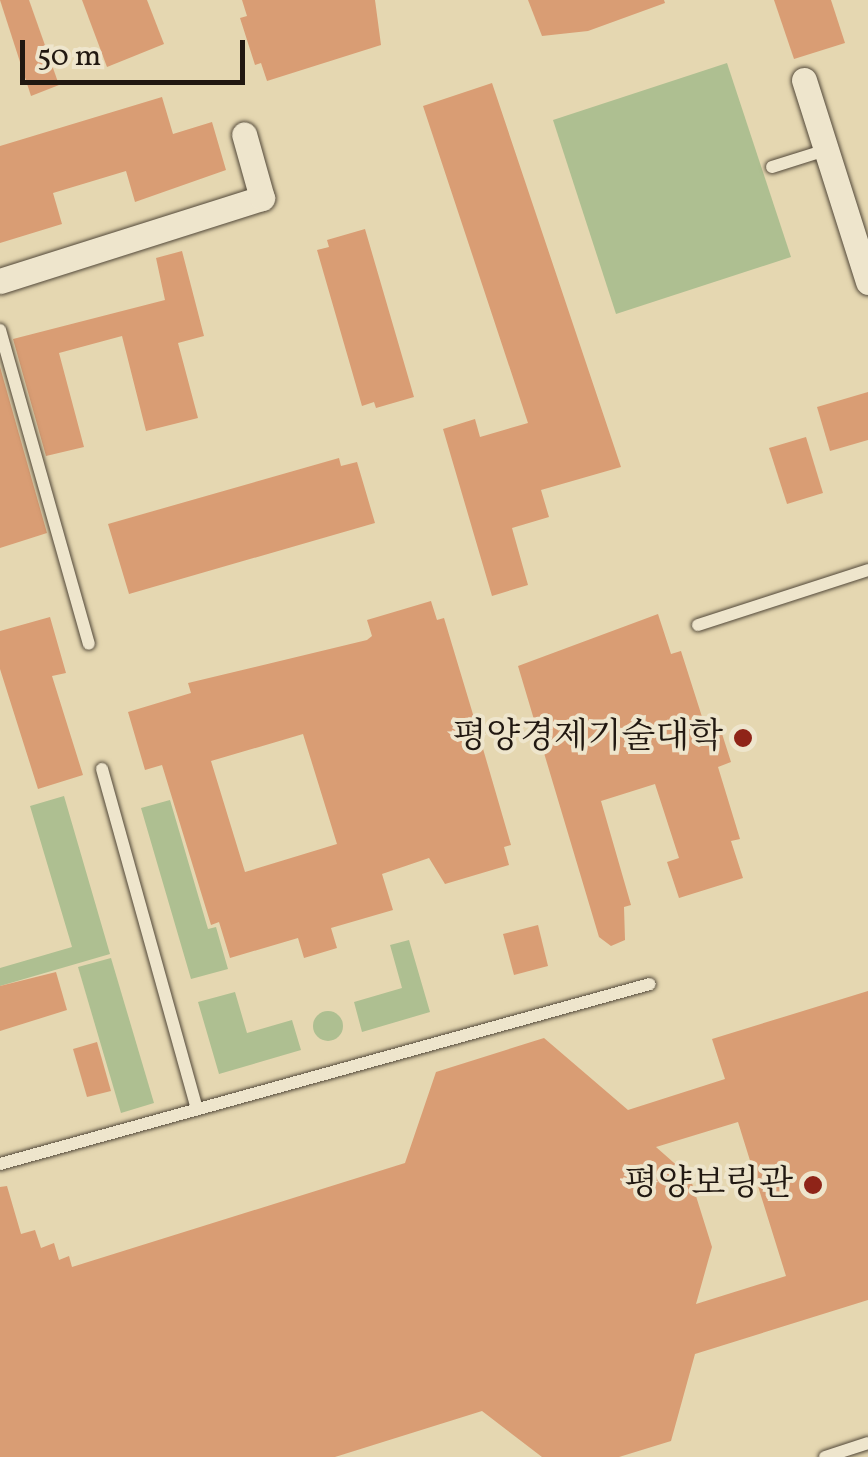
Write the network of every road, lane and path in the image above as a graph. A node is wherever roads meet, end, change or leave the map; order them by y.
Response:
1 (804, 80) dead end
2 (244, 134) dead end
3 (826, 150) junction
4 (772, 167) dead end
5 (0, 282) edge
6 (868, 282) edge
7 (0, 330) edge
8 (868, 570) edge
9 (698, 625) dead end
10 (89, 644) dead end
11 (102, 769) dead end
12 (650, 984) dead end
13 (196, 1105) junction
14 (0, 1164) edge
15 (868, 1443) edge
16 (825, 1457) edge

1 - 3 street
2 - 5 street
3 - 4 lane
3 - 6 street
7 - 10 lane
8 - 9 lane
11 - 13 lane
12 - 13 lane
13 - 14 lane
15 - 16 lane

